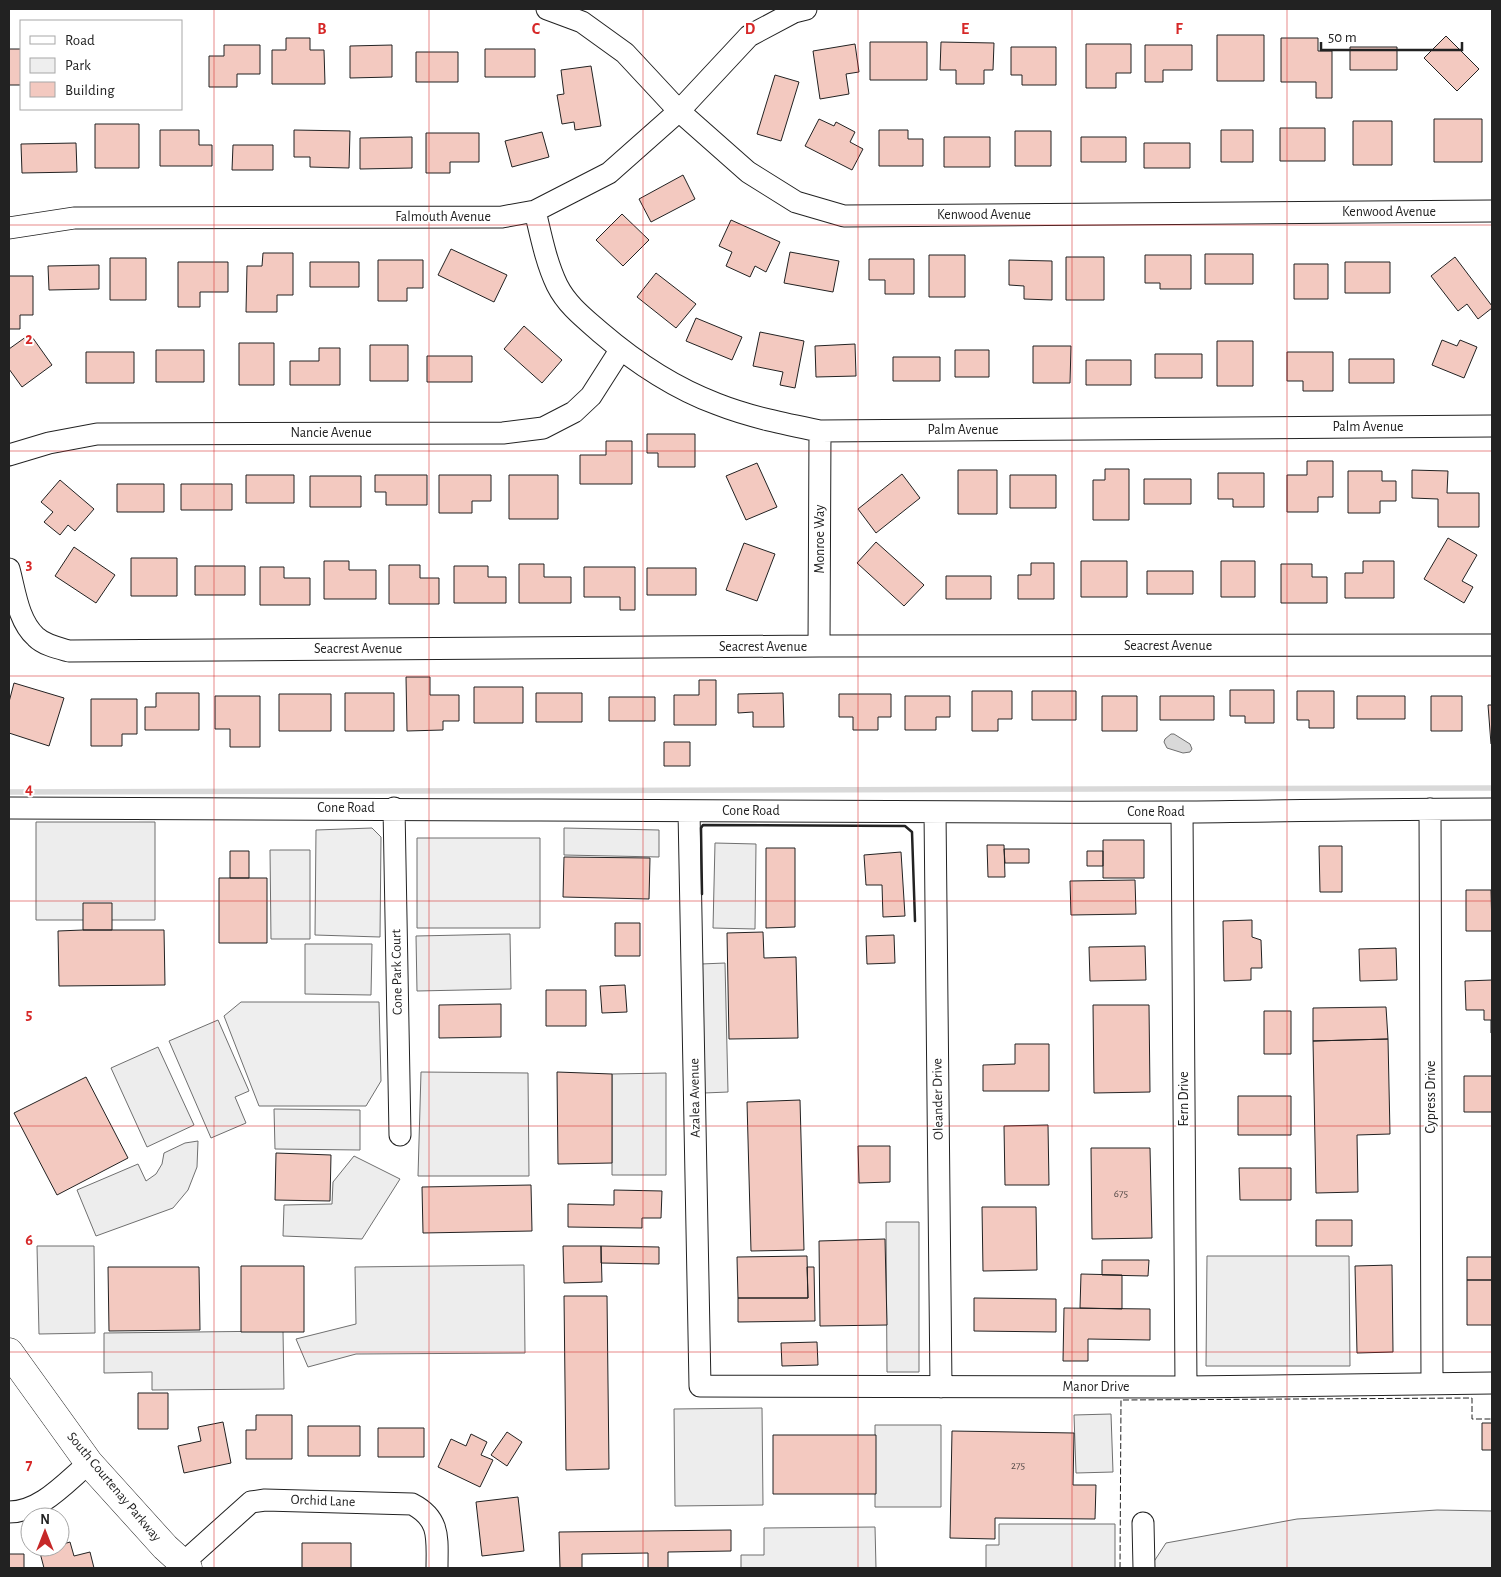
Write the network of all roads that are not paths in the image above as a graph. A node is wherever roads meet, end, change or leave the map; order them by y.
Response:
1 (547, 9) edge
2 (806, 9) edge
3 (679, 111) junction
4 (1492, 211) edge
5 (535, 212) junction
6 (9, 228) edge
7 (620, 349) junction
8 (1492, 426) edge
9 (820, 431) junction
10 (9, 455) edge
11 (9, 569) edge
12 (1492, 645) edge
13 (819, 646) junction
14 (9, 808) edge
15 (394, 808) junction
16 (1430, 809) junction
17 (1492, 809) edge
18 (689, 811) junction
19 (935, 812) junction
20 (1182, 812) junction
21 (400, 1135) dead end
22 (9, 1352) edge
23 (1432, 1384) junction
24 (1492, 1384) edge
25 (700, 1386) joint
26 (941, 1386) junction
27 (1186, 1386) junction
28 (89, 1463) junction
29 (9, 1512) edge
30 (1143, 1523) dead end
31 (185, 1566) edge
32 (437, 1568) edge
33 (1144, 1568) edge

1 - 3 street, Kenwood Avenue
2 - 3 street, Falmouth Avenue
3 - 4 street, Kenwood Avenue
3 - 5 street, Falmouth Avenue
5 - 6 street, Falmouth Avenue
5 - 7 street, Palm Avenue
7 - 9 street, Palm Avenue
7 - 10 street, Nancie Avenue
8 - 9 street, Palm Avenue
9 - 13 street, Monroe Way
11 - 13 street, Seacrest Avenue
12 - 13 street, Seacrest Avenue
14 - 15 street, Cone Road
15 - 18 street, Cone Road
15 - 21 street, Cone Park Court
16 - 17 street, Cone Road
16 - 20 street, Cone Road
16 - 23 street, Cypress Drive
18 - 19 street, Cone Road
18 - 25 street, Azalea Avenue
19 - 20 street, Cone Road
19 - 26 street, Oleander Drive
20 - 27 street, Fern Drive
22 - 28 main road, South Courtenay Parkway
23 - 24 street, Manor Drive
23 - 27 street, Manor Drive
25 - 26 street, Manor Drive
26 - 27 street, Manor Drive
28 - 29 street
28 - 31 main road, South Courtenay Parkway
30 - 33 street
31 - 32 street, Orchid Lane

